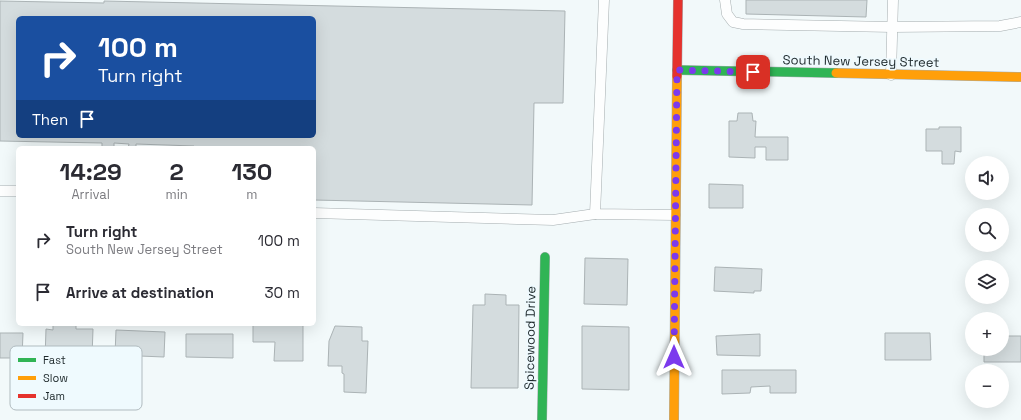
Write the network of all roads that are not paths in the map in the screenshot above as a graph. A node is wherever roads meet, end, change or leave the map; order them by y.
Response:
1 (604, 0) edge
2 (678, 0) edge
3 (725, 0) edge
4 (893, 0) edge
5 (1021, 22) edge
6 (892, 27) junction
7 (677, 70) junction
8 (891, 75) junction
9 (1021, 77) edge
10 (0, 191) edge
11 (16, 192) edge
12 (316, 213) edge
13 (595, 214) junction
14 (675, 215) junction
15 (545, 257) dead end
16 (542, 420) edge
17 (674, 420) edge

1 - 13 lane
2 - 7 street
3 - 6 lane
4 - 6 lane
5 - 6 lane
6 - 8 lane
7 - 8 street, South New Jersey Street
7 - 14 street
8 - 9 street, South New Jersey Street
10 - 11 lane
12 - 13 lane
13 - 14 lane
14 - 17 street
15 - 16 street, Spicewood Drive

